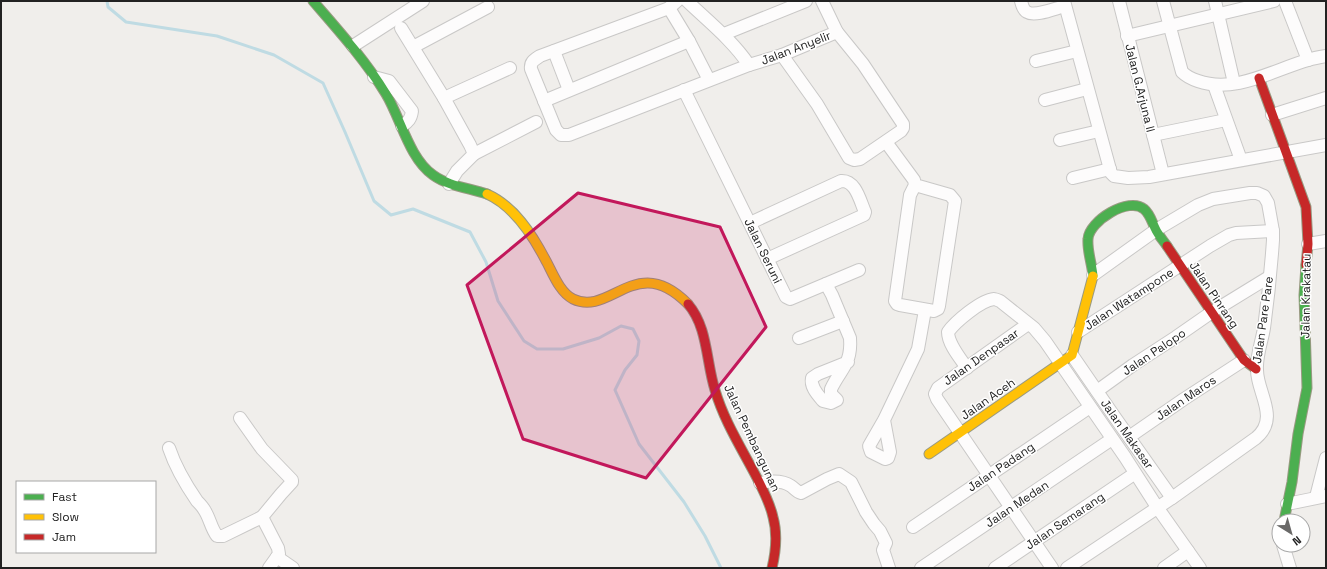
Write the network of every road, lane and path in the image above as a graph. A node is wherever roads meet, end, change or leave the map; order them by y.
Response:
1 (313, 1) edge
2 (423, 1) edge
3 (806, 1) edge
4 (822, 1) edge
5 (1021, 1) edge
6 (1119, 1) edge
7 (1163, 1) edge
8 (1215, 1) edge
9 (1274, 1) edge
10 (1285, 1) edge
11 (681, 3) edge
12 (1064, 3) edge
13 (488, 7) dead end
14 (1218, 14) junction
15 (1169, 27) junction
16 (401, 28) dead end
17 (837, 32) junction
18 (724, 34) junction
19 (1127, 36) junction
20 (689, 41) junction
21 (353, 46) junction
22 (413, 47) junction
23 (554, 51) junction
24 (1077, 51) junction
25 (782, 54) junction
26 (1326, 56) edge
27 (1308, 60) junction
28 (1036, 61) dead end
29 (510, 68) dead end
30 (741, 68) junction
31 (374, 77) joint
32 (1259, 78) junction
33 (709, 80) junction
34 (1234, 83) junction
35 (1214, 85) junction
36 (1087, 89) junction
37 (569, 90) junction
38 (684, 90) junction
39 (444, 98) junction
40 (1326, 98) edge
41 (1044, 100) dead end
42 (544, 101) junction
43 (1272, 115) junction
44 (1226, 120) junction
45 (536, 122) dead end
46 (402, 126) joint
47 (1099, 131) junction
48 (1152, 135) junction
49 (1060, 140) dead end
50 (886, 142) junction
51 (1326, 145) edge
52 (1285, 152) junction
53 (474, 154) junction
54 (1241, 160) junction
55 (1110, 168) junction
56 (1163, 174) junction
57 (1073, 178) dead end
58 (449, 184) junction
59 (915, 185) junction
60 (750, 224) junction
61 (1156, 230) junction
62 (1273, 231) junction
63 (1326, 241) edge
64 (1308, 244) junction
65 (767, 259) junction
66 (1180, 266) junction
67 (859, 270) dead end
68 (1093, 275) junction
69 (1269, 277) junction
70 (826, 284) junction
71 (925, 310) junction
72 (1212, 312) junction
73 (843, 321) junction
74 (1028, 324) junction
75 (1078, 332) junction
76 (799, 338) dead end
77 (1072, 355) junction
78 (1244, 360) junction
79 (848, 362) dead end
80 (1060, 364) junction
81 (967, 368) junction
82 (1256, 369) junction
83 (1097, 391) junction
84 (1090, 407) junction
85 (240, 418) dead end
86 (884, 420) dead end
87 (960, 433) junction
88 (1129, 437) junction
89 (1112, 439) junction
90 (169, 448) dead end
91 (929, 454) dead end
92 (1326, 458) edge
93 (1134, 474) junction
94 (988, 476) junction
95 (760, 483) junction
96 (1321, 496) edge
97 (1172, 498) junction
98 (1287, 504) junction
99 (1157, 507) junction
100 (1011, 508) junction
101 (1285, 513) edge
102 (262, 517) junction
103 (913, 527) dead end
104 (1034, 542) junction
105 (1188, 551) junction
106 (1285, 553) edge
107 (277, 557) junction
108 (270, 568) edge
109 (293, 568) edge
110 (772, 568) edge
111 (889, 568) edge
112 (921, 568) edge
113 (994, 568) edge
114 (1052, 568) edge
115 (1067, 568) edge
116 (1164, 568) edge
117 (1200, 568) edge
118 (1290, 568) edge

1 - 21 street
2 - 21 street
3 - 18 street
4 - 17 street
5 - 12 street
6 - 19 street, Jalan G.Arjuna ll
7 - 15 street
8 - 14 street
9 - 14 street
10 - 27 street
11 - 18 street, Jalan Anyelir
11 - 20 street
11 - 23 street
12 - 24 street
13 - 22 street
14 - 15 street
14 - 34 street
15 - 19 street
15 - 35 street
16 - 22 street
17 - 25 street, Jalan Anyelir
17 - 50 street
18 - 30 street, Jalan Anyelir
19 - 48 street, Jalan G.Arjuna ll
20 - 33 street
20 - 37 street
21 - 31 street
22 - 39 street
23 - 37 street
23 - 42 street
24 - 28 street
24 - 36 street
25 - 30 street, Jalan Anyelir
25 - 50 street
26 - 27 street
27 - 32 street
29 - 39 street
30 - 33 street
31 - 46 street
32 - 34 street
32 - 43 street, Jalan Krakatau
33 - 38 street
34 - 35 street
35 - 44 street
36 - 41 street
36 - 47 street
37 - 42 street
38 - 42 street
38 - 60 street, Jalan Seruni
39 - 53 street
40 - 43 street
43 - 52 street, Jalan Krakatau
44 - 48 street
44 - 54 street
45 - 53 street
46 - 58 street, Jalan Pembangunan
47 - 49 street
47 - 55 street
48 - 56 street, Jalan G.Arjuna ll
50 - 59 street
51 - 52 street
52 - 54 street
52 - 64 street, Jalan Krakatau
53 - 58 street
54 - 56 street
55 - 56 street
55 - 57 street
58 - 95 street, Jalan Pembangunan
59 - 71 street
59 - 71 street
60 - 65 street, Jalan Seruni
60 - 65 street
61 - 62 street, Jalan Pare Pare
61 - 66 street, Jalan Pinrang
61 - 68 street
61 - 68 street, Jalan Pinrang
62 - 66 street, Jalan Watampone
62 - 69 street, Jalan Pare Pare
63 - 64 street
64 - 98 street, Jalan Krakatau
65 - 70 street, Jalan Seruni
66 - 72 street, Jalan Pinrang
66 - 75 street, Jalan Watampone
67 - 70 street
68 - 75 street
69 - 72 street, Jalan Palopo
69 - 82 street, Jalan Pare Pare
70 - 73 street
71 - 86 street
72 - 78 street, Jalan Pinrang
72 - 83 street, Jalan Palopo
73 - 76 street
73 - 79 street
74 - 80 street, Jalan Makasar
74 - 81 street, Jalan Denpasar
74 - 81 street, Jalan Makasar
75 - 77 street
77 - 80 street
77 - 83 street, Jalan Makasar
78 - 82 street, Jalan Pinrang
78 - 88 street, Jalan Maros
80 - 84 street, Jalan Makasar
80 - 87 street, Jalan Aceh
81 - 87 street, Jalan Denpasar
82 - 97 street, Jalan Pare Pare
83 - 88 street, Jalan Makasar
84 - 89 street, Jalan Makasar
84 - 94 street, Jalan Padang
85 - 102 street
87 - 91 street, Jalan Aceh
87 - 94 street
88 - 97 street, Jalan Makasar
89 - 93 street, Jalan Makasar
89 - 100 street, Jalan Medan
90 - 102 street
92 - 96 street
93 - 99 street, Jalan Makasar
93 - 104 street, Jalan Semarang
94 - 100 street
94 - 103 street, Jalan Padang
95 - 110 street, Jalan Pembangunan
95 - 111 street
96 - 98 street
97 - 99 street
98 - 101 street, Jalan Krakatau
99 - 105 street, Jalan Makasar
99 - 115 street
100 - 104 street
100 - 112 street, Jalan Medan
102 - 107 street
104 - 113 street, Jalan Semarang
104 - 114 street
105 - 116 street
105 - 117 street, Jalan Makasar
106 - 118 street
107 - 108 street
107 - 109 street

